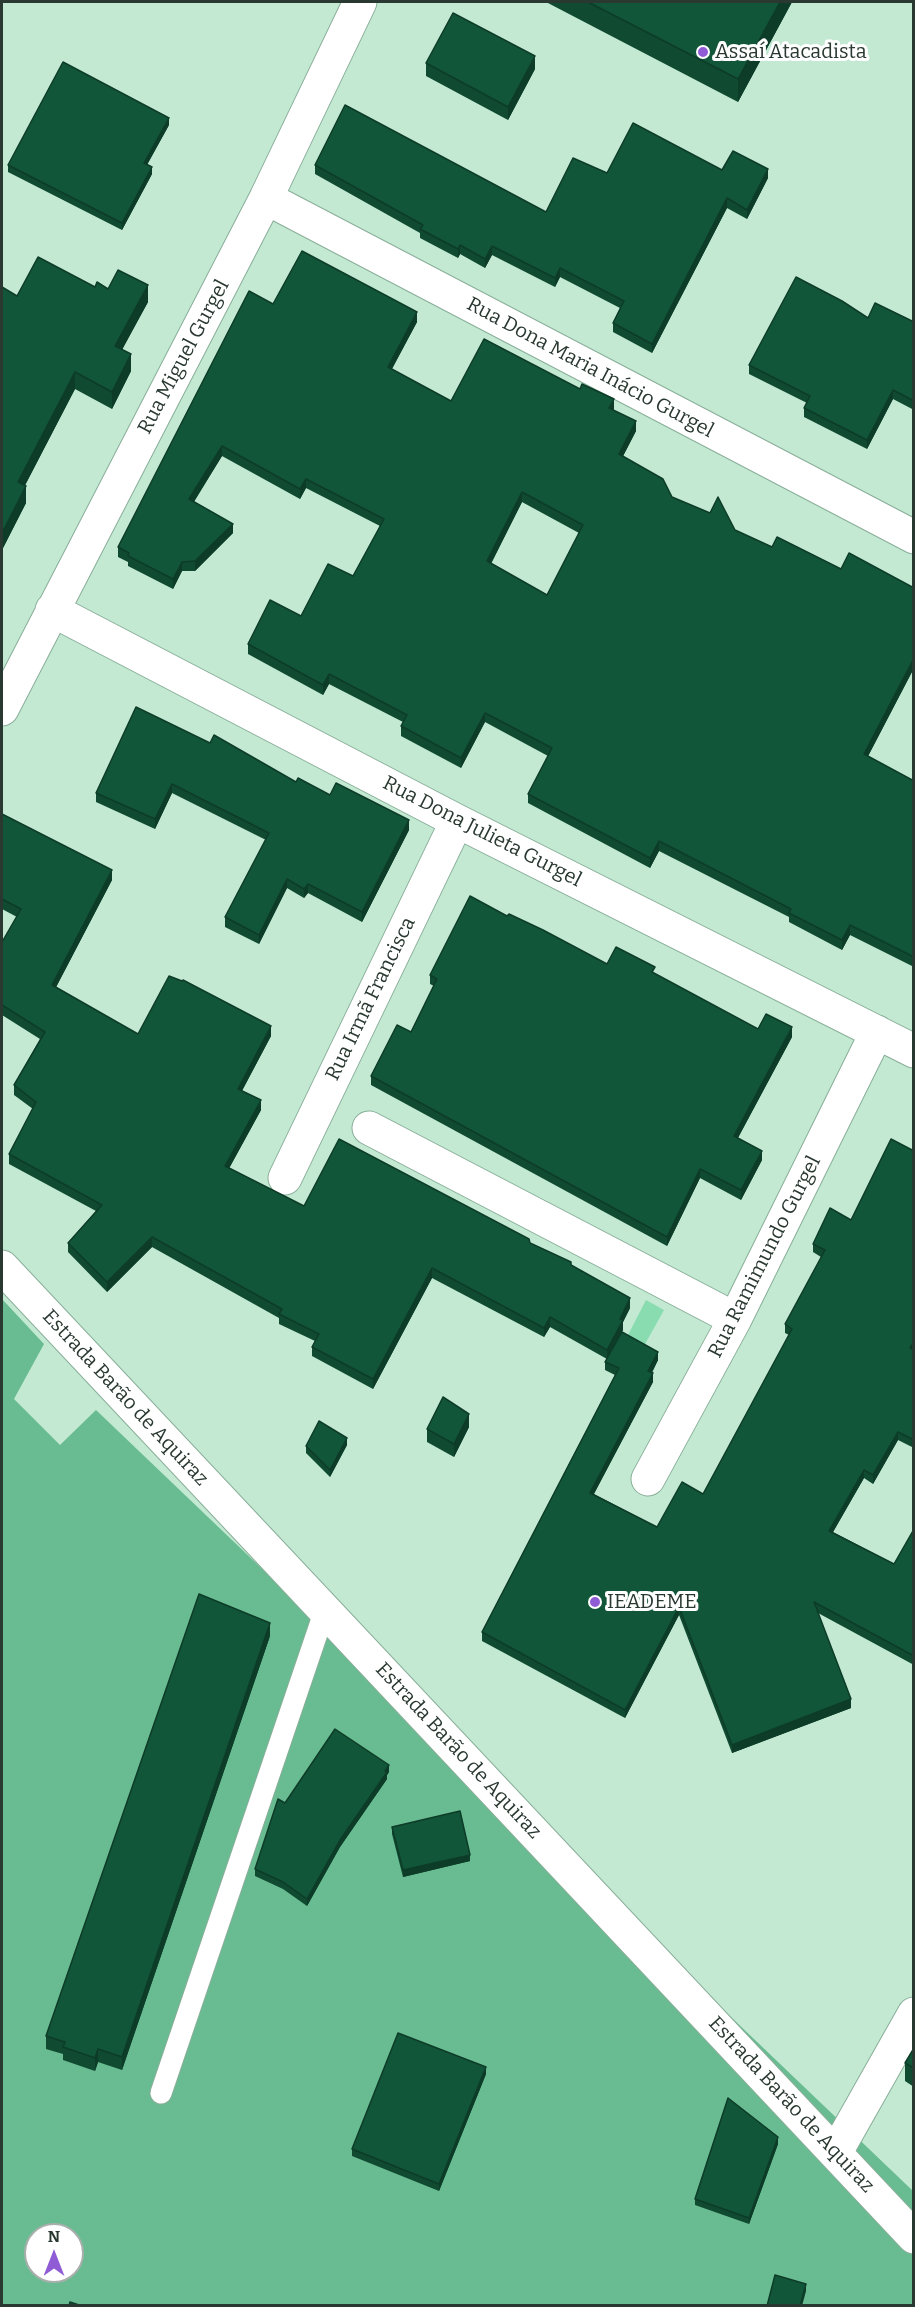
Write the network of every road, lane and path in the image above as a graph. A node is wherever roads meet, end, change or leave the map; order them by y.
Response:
1 (360, 2) edge
2 (266, 198) junction
3 (914, 537) edge
4 (52, 610) junction
5 (2, 709) edge
6 (457, 821) junction
7 (877, 1032) junction
8 (914, 1051) edge
9 (369, 1128) dead end
10 (285, 1178) dead end
11 (2, 1267) edge
12 (735, 1319) junction
13 (648, 1479) dead end
14 (324, 1610) junction
15 (914, 2014) edge
16 (161, 2092) dead end
17 (836, 2152) junction
18 (914, 2237) edge

1 - 2 street, Rua Miguel Gurgel
2 - 3 street, Rua Dona Maria Inácio Gurgel
2 - 4 street, Rua Miguel Gurgel
4 - 5 street, Rua Miguel Gurgel
4 - 6 street, Rua Dona Julieta Gurgel
6 - 7 street, Rua Dona Julieta Gurgel
6 - 10 street, Rua Irmã Francisca
7 - 8 street, Rua Dona Julieta Gurgel
7 - 12 street, Rua Ramimundo Gurgel
9 - 12 street
11 - 14 street, Estrada Barão de Aquiraz
12 - 13 street, Rua Ramimundo Gurgel
14 - 16 lane
14 - 17 street, Estrada Barão de Aquiraz
15 - 17 street
17 - 18 street, Estrada Barão de Aquiraz

